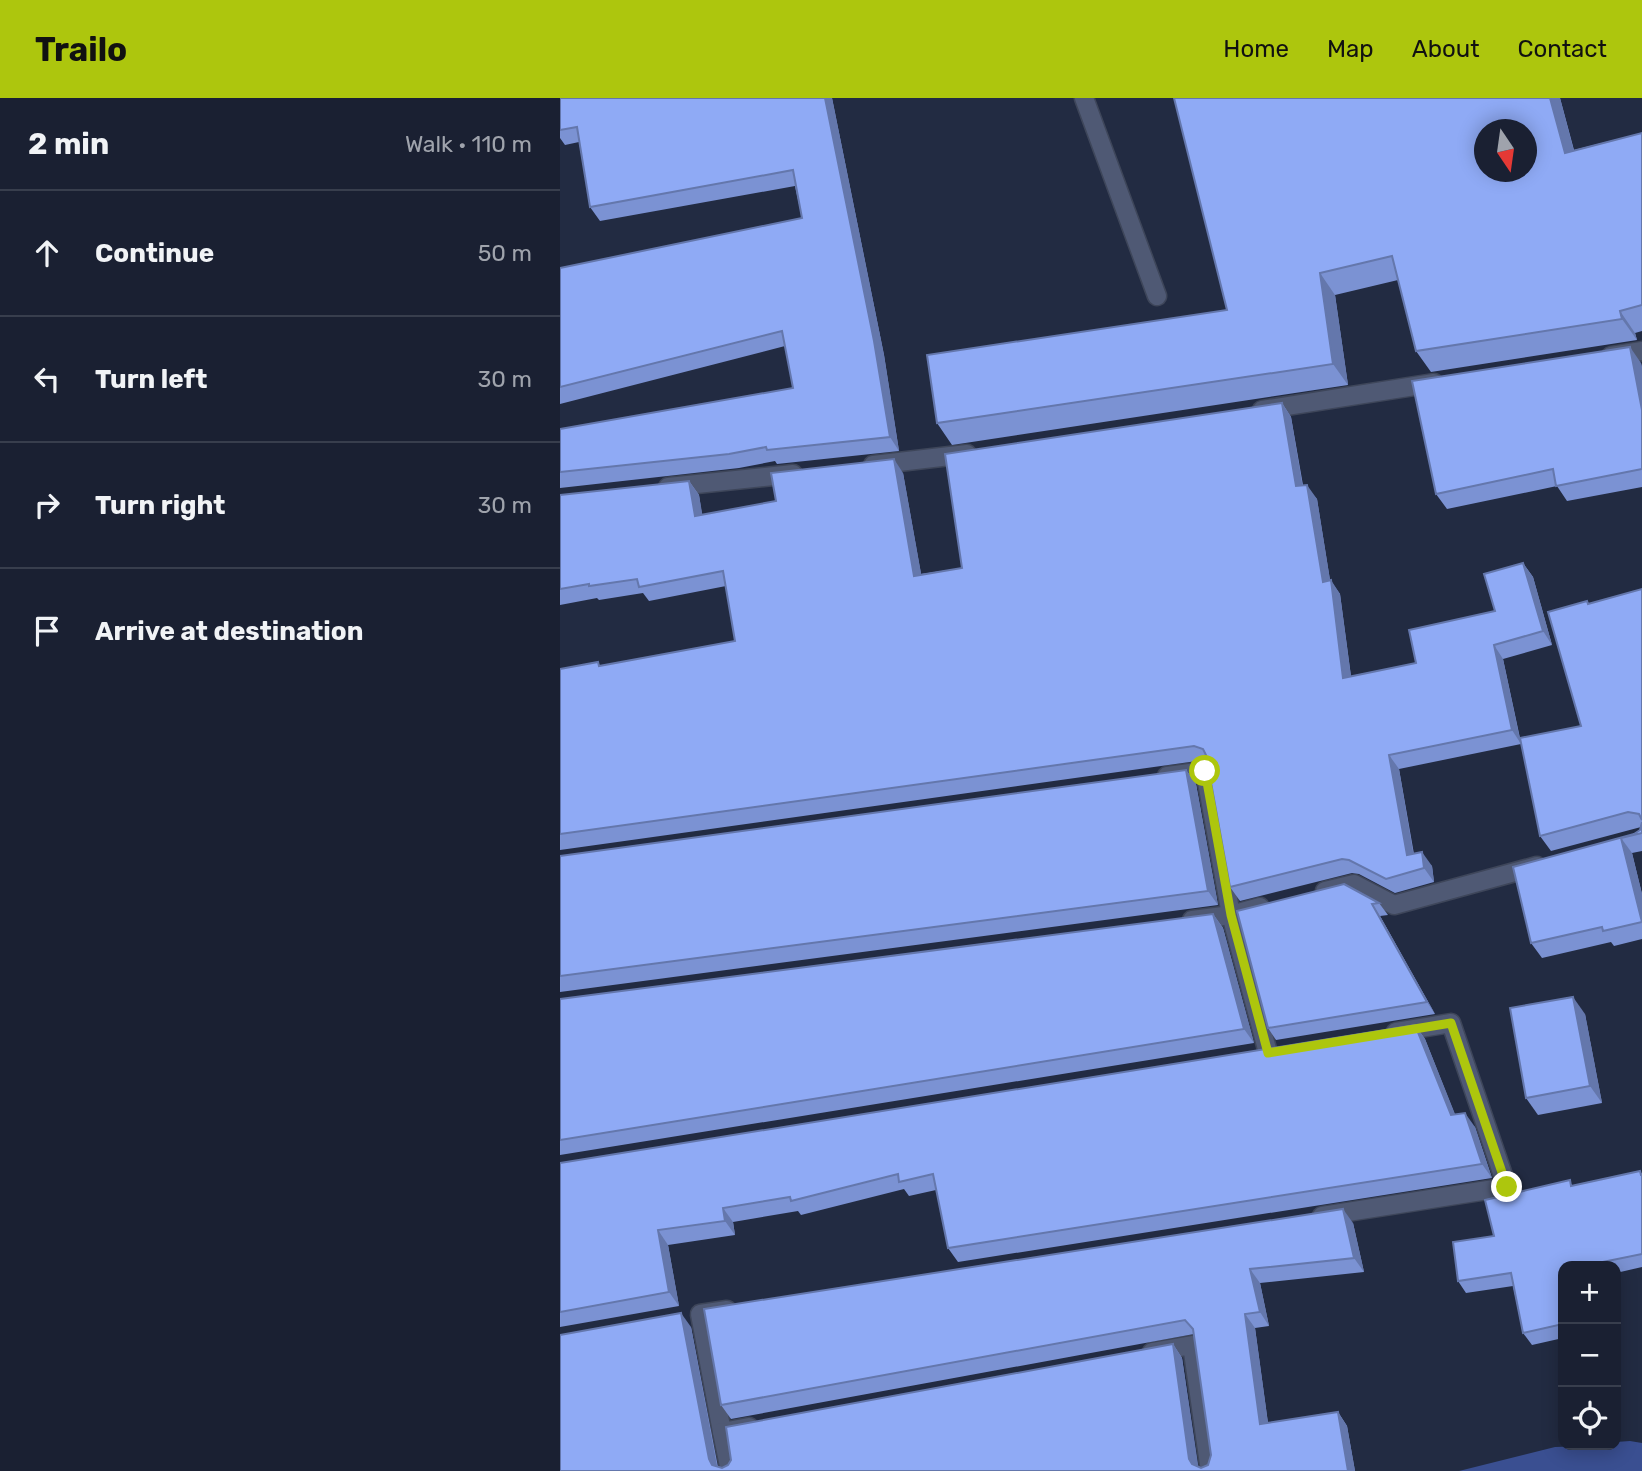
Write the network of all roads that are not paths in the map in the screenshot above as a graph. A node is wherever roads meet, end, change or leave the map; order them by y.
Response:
1 (1084, 98) edge
2 (1157, 296) dead end
3 (1642, 351) edge
4 (1601, 358) edge
5 (1449, 381) edge
6 (1242, 413) edge
7 (980, 453) edge
8 (858, 467) edge
9 (804, 472) edge
10 (655, 489) edge
11 (1150, 778) edge
12 (1550, 863) edge
13 (1304, 896) edge
14 (1280, 902) edge
15 (1231, 915) junction
16 (1176, 922) edge
17 (1373, 1036) edge
18 (1268, 1053) edge
19 (1301, 1219) edge
20 (741, 1308) edge
21 (1138, 1355) edge
22 (762, 1424) edge
23 (722, 1432) junction
24 (730, 1471) edge
25 (1210, 1471) edge

1 - 2 street
3 - 4 street
5 - 6 street
7 - 8 street
9 - 10 street
11 - 15 street
12 - 13 street
14 - 15 street
15 - 16 street
15 - 18 street
17 - 19 street
20 - 23 street
21 - 25 street
22 - 23 street
23 - 24 street

